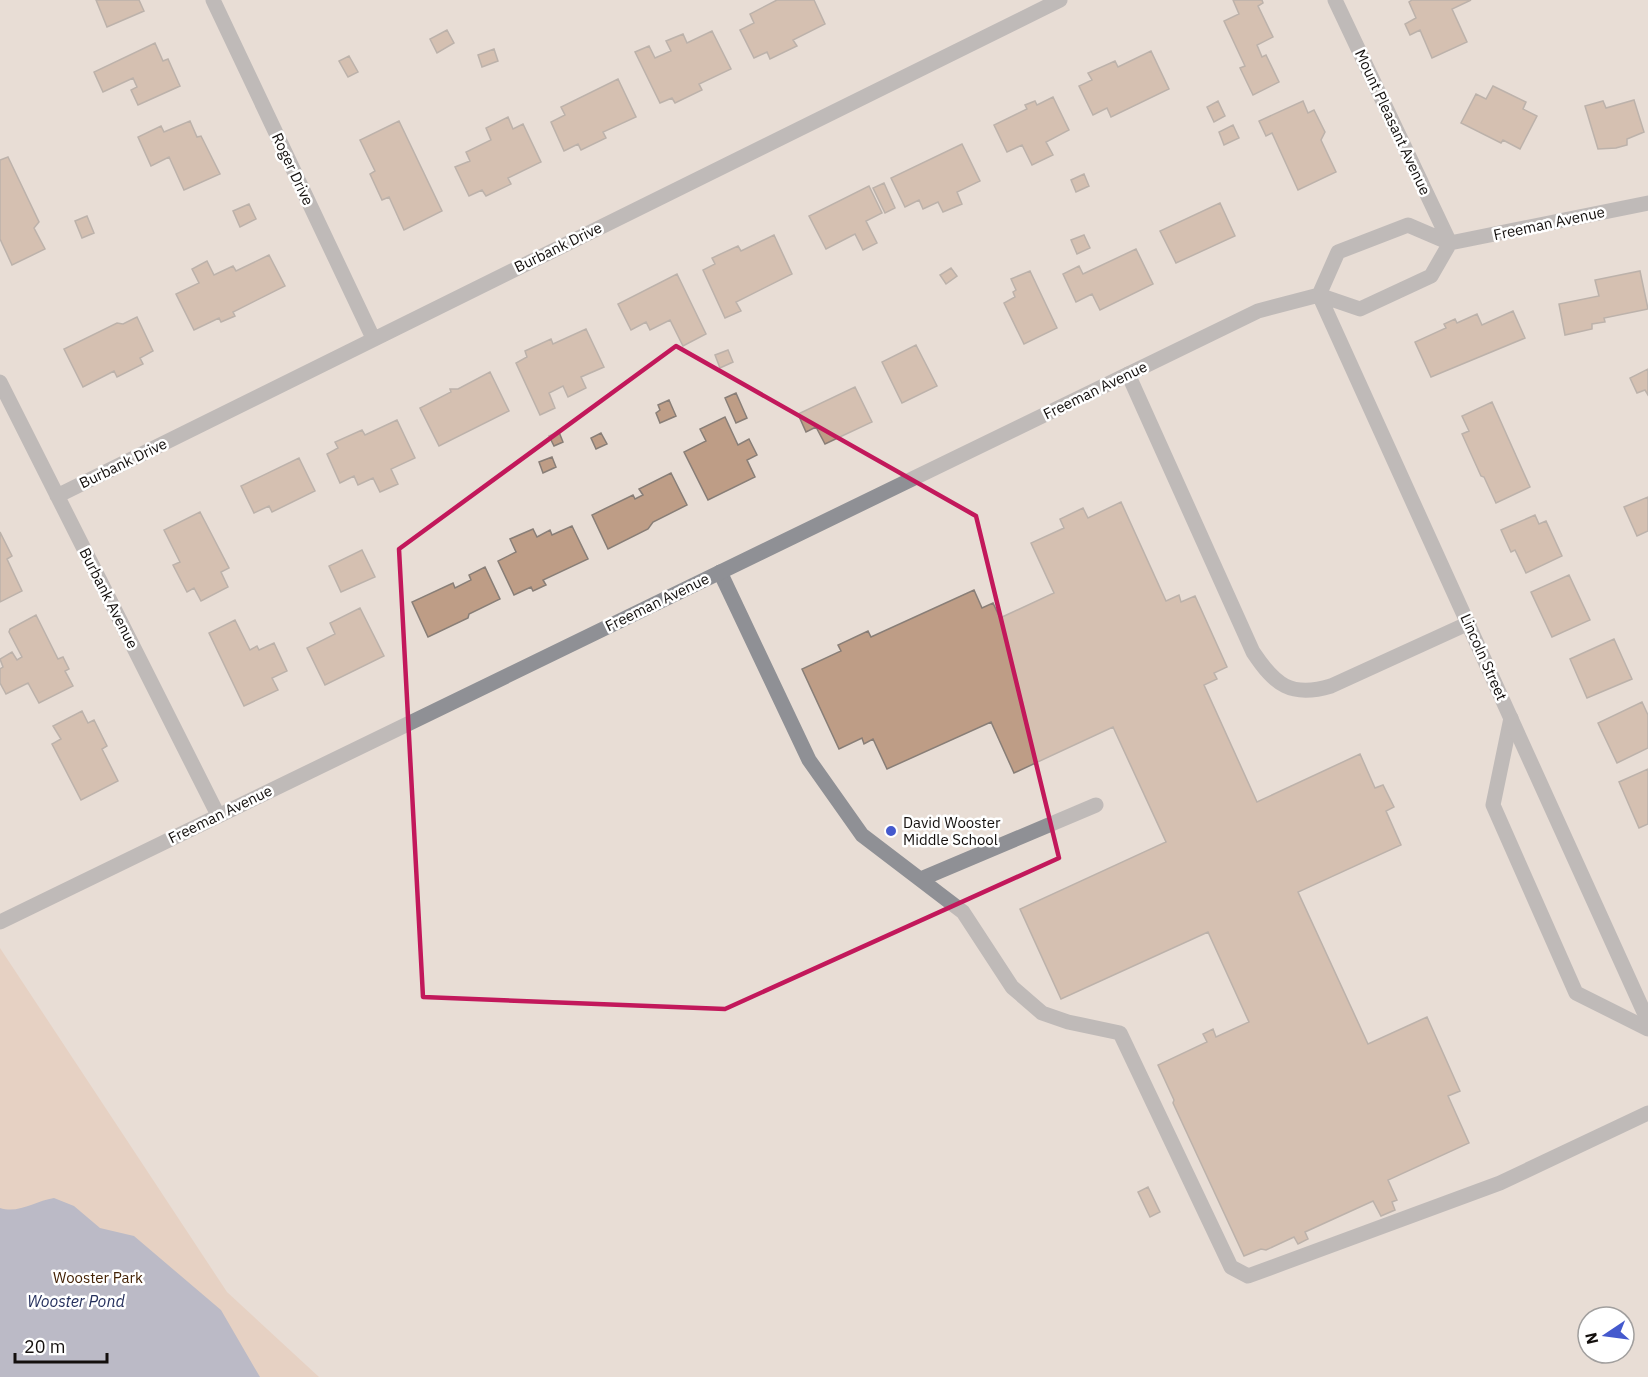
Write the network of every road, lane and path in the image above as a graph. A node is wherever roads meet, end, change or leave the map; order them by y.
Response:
1 (213, 0) edge
2 (1060, 0) edge
3 (1335, 0) edge
4 (1648, 203) edge
5 (1450, 243) junction
6 (1319, 295) junction
7 (373, 338) junction
8 (1128, 374) junction
9 (0, 382) edge
10 (57, 496) junction
11 (720, 572) junction
12 (1469, 624) junction
13 (1510, 718) junction
14 (1096, 805) dead end
15 (218, 815) junction
16 (921, 879) junction
17 (0, 922) edge
18 (1648, 1021) edge
19 (1648, 1029) edge
20 (1648, 1113) edge

1 - 7 street, Roger Drive
2 - 7 street, Burbank Drive
3 - 5 street, Mount Pleasant Avenue
4 - 5 street, Freeman Avenue
5 - 6 street
5 - 6 street
6 - 8 street, Freeman Avenue
6 - 12 street, Lincoln Street
7 - 10 street, Burbank Drive
8 - 11 street, Freeman Avenue
8 - 12 street
9 - 10 street, Burbank Avenue
10 - 15 street, Burbank Avenue
11 - 15 street, Freeman Avenue
11 - 16 street
12 - 13 street, Lincoln Street
13 - 18 street, Lincoln Street
13 - 19 street
14 - 16 street
15 - 17 street, Freeman Avenue
16 - 20 street

